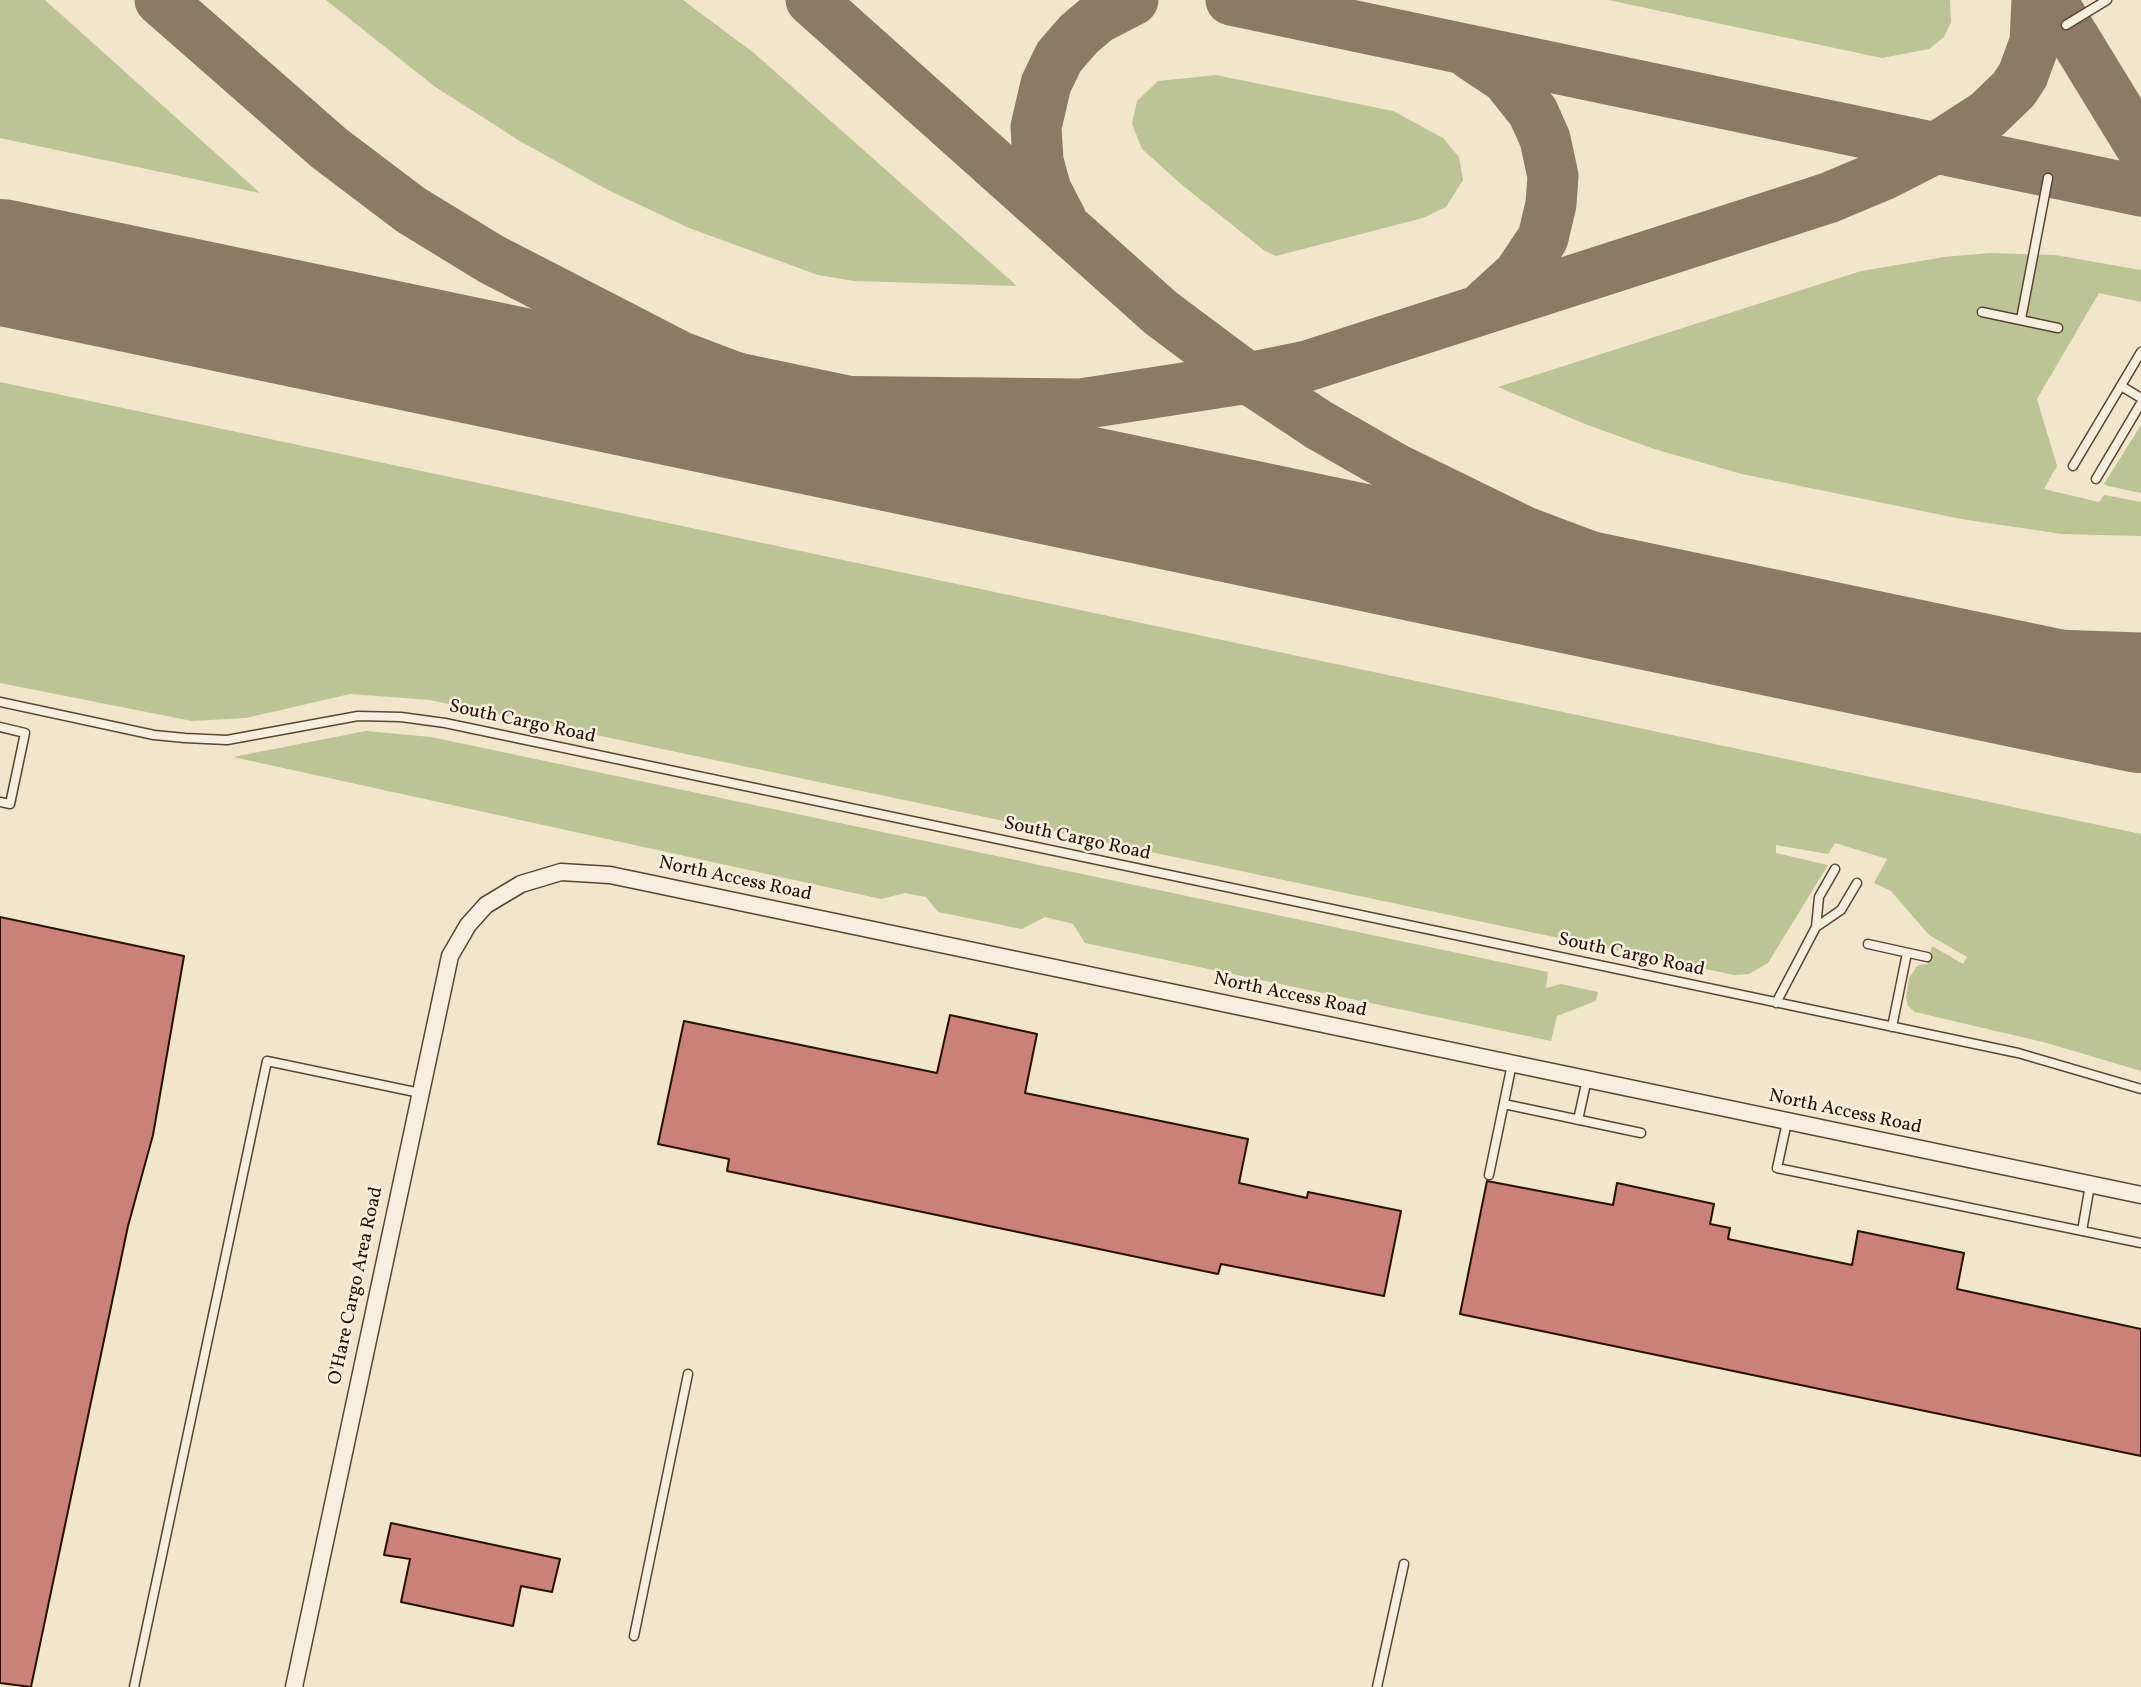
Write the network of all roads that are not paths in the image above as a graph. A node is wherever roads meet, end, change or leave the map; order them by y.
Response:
1 (2106, 0) edge
2 (2066, 25) dead end
3 (2048, 178) dead end
4 (1982, 312) dead end
5 (2021, 320) junction
6 (2058, 327) dead end
7 (2141, 352) edge
8 (2121, 386) junction
9 (2141, 401) edge
10 (2073, 466) dead end
11 (2096, 479) dead end
12 (0, 702) edge
13 (0, 727) edge
14 (0, 802) edge
15 (1835, 869) dead end
16 (1857, 883) dead end
17 (486, 905) joint
18 (1816, 927) junction
19 (1868, 944) dead end
20 (1906, 953) junction
21 (1927, 957) dead end
22 (1776, 1003) junction
23 (1892, 1027) junction
24 (1512, 1064) junction
25 (1587, 1079) junction
26 (2141, 1089) edge
27 (420, 1093) junction
28 (1504, 1104) junction
29 (1578, 1120) junction
30 (1787, 1122) junction
31 (1641, 1133) dead end
32 (1489, 1175) dead end
33 (2091, 1185) junction
34 (2141, 1195) edge
35 (2082, 1231) junction
36 (2141, 1243) edge
37 (688, 1374) dead end
38 (1404, 1564) dead end
39 (634, 1636) dead end
40 (134, 1687) edge
41 (294, 1687) edge
42 (1377, 1687) edge

1 - 2 lane
3 - 5 lane
4 - 5 lane
5 - 6 lane
7 - 8 lane
8 - 9 lane
8 - 10 lane
9 - 11 lane
12 - 22 lane, South Cargo Road
13 - 14 lane
15 - 18 lane
16 - 18 lane
17 - 24 street, North Access Road
17 - 27 street, O'Hare Cargo Area Road
18 - 22 lane
19 - 20 lane
20 - 21 lane
20 - 23 lane
22 - 23 lane, South Cargo Road
23 - 26 lane, South Cargo Road
24 - 25 street, North Access Road
24 - 28 lane
25 - 29 lane
25 - 30 street, North Access Road
27 - 40 lane
27 - 41 street, O'Hare Cargo Area Road
28 - 29 lane
28 - 32 lane
29 - 31 lane
30 - 33 street, North Access Road
30 - 35 lane
33 - 34 street
33 - 35 lane
35 - 36 lane
37 - 39 lane
38 - 42 lane

